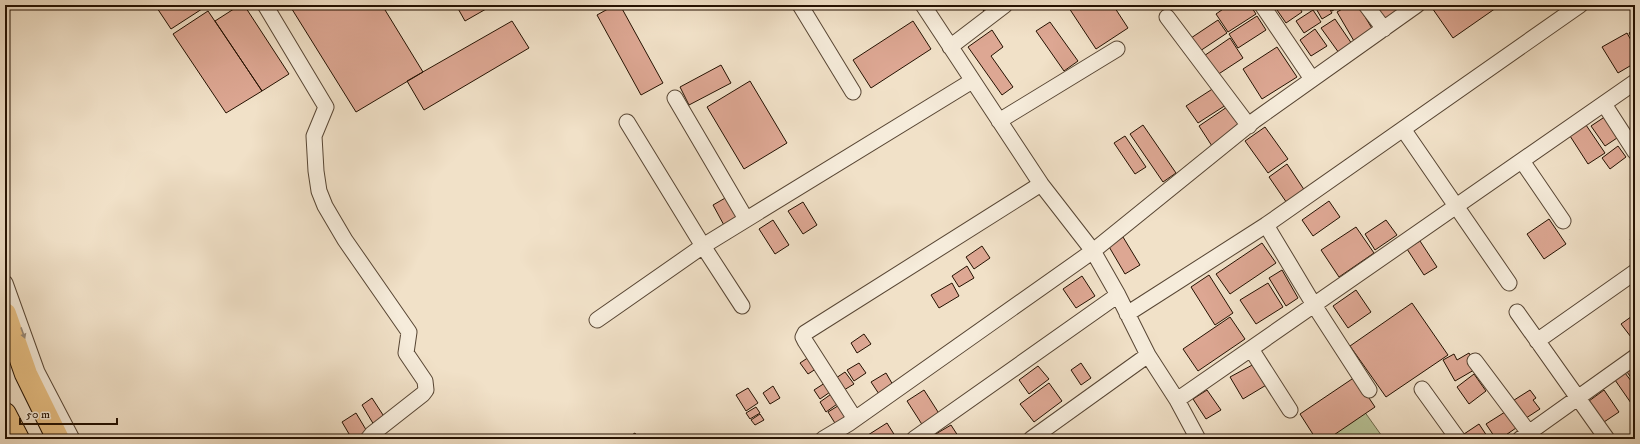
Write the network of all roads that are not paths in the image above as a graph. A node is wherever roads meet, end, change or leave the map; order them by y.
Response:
1 (265, 5) edge
2 (800, 5) edge
3 (923, 5) edge
4 (1005, 5) edge
5 (1262, 5) edge
6 (1366, 5) edge
7 (1417, 5) edge
8 (1580, 5) edge
9 (1167, 16) dead end
10 (1384, 29) junction
11 (950, 46) junction
12 (1117, 49) dead end
13 (1312, 79) junction
14 (972, 81) junction
15 (1635, 82) edge
16 (853, 92) dead end
17 (675, 98) dead end
18 (1604, 104) junction
19 (999, 121) junction
20 (627, 122) dead end
21 (1249, 126) junction
22 (1403, 129) junction
23 (1635, 152) edge
24 (1522, 161) junction
25 (1041, 184) junction
26 (1456, 207) junction
27 (746, 220) junction
28 (1564, 221) dead end
29 (1266, 225) junction
30 (703, 246) junction
31 (1093, 251) junction
32 (1635, 272) edge
33 (1508, 283) dead end
34 (5, 284) edge
35 (1118, 295) junction
36 (1314, 305) junction
37 (742, 306) dead end
38 (1517, 312) dead end
39 (5, 314) edge
40 (1127, 314) junction
41 (596, 320) dead end
42 (1537, 341) junction
43 (1251, 349) junction
44 (1148, 355) junction
45 (1635, 356) edge
46 (1475, 361) dead end
47 (1422, 389) dead end
48 (1369, 390) dead end
49 (1578, 398) junction
50 (1177, 400) junction
51 (1290, 410) dead end
52 (5, 414) edge
53 (855, 420) junction
54 (1524, 436) edge
55 (1193, 437) edge
56 (18, 439) edge
57 (58, 439) edge
58 (72, 439) edge
59 (368, 439) edge
60 (823, 439) edge
61 (914, 439) edge
62 (1031, 439) edge
63 (1458, 439) edge
64 (1607, 439) edge

1 - 59 street
2 - 16 street
3 - 11 street
4 - 11 street
5 - 13 street
6 - 10 street
7 - 10 street
8 - 22 street
9 - 21 street
10 - 13 street
11 - 14 street
12 - 19 street
13 - 21 street
14 - 19 street
14 - 27 street
15 - 18 street
17 - 27 street
18 - 23 street
18 - 24 street
19 - 25 street
20 - 30 street
21 - 31 street
22 - 26 street
22 - 29 street
24 - 26 street
24 - 28 street
25 - 31 street
25 - 53 street
26 - 33 street
26 - 36 street
27 - 30 street
29 - 36 street
29 - 40 street
30 - 37 street
30 - 41 street
31 - 35 street
31 - 53 street
32 - 42 street
34 -> 58 street
35 - 40 street
35 - 61 street
36 - 43 street
36 - 48 street
38 - 42 street
39 - 57 highway
40 - 44 street
42 - 49 street
43 - 50 street
43 - 51 street
44 - 50 street
44 - 62 street
45 - 49 street
46 - 54 street
47 - 63 street
49 - 54 street
49 - 64 street
50 - 55 street
52 - 56 highway
53 - 60 street

